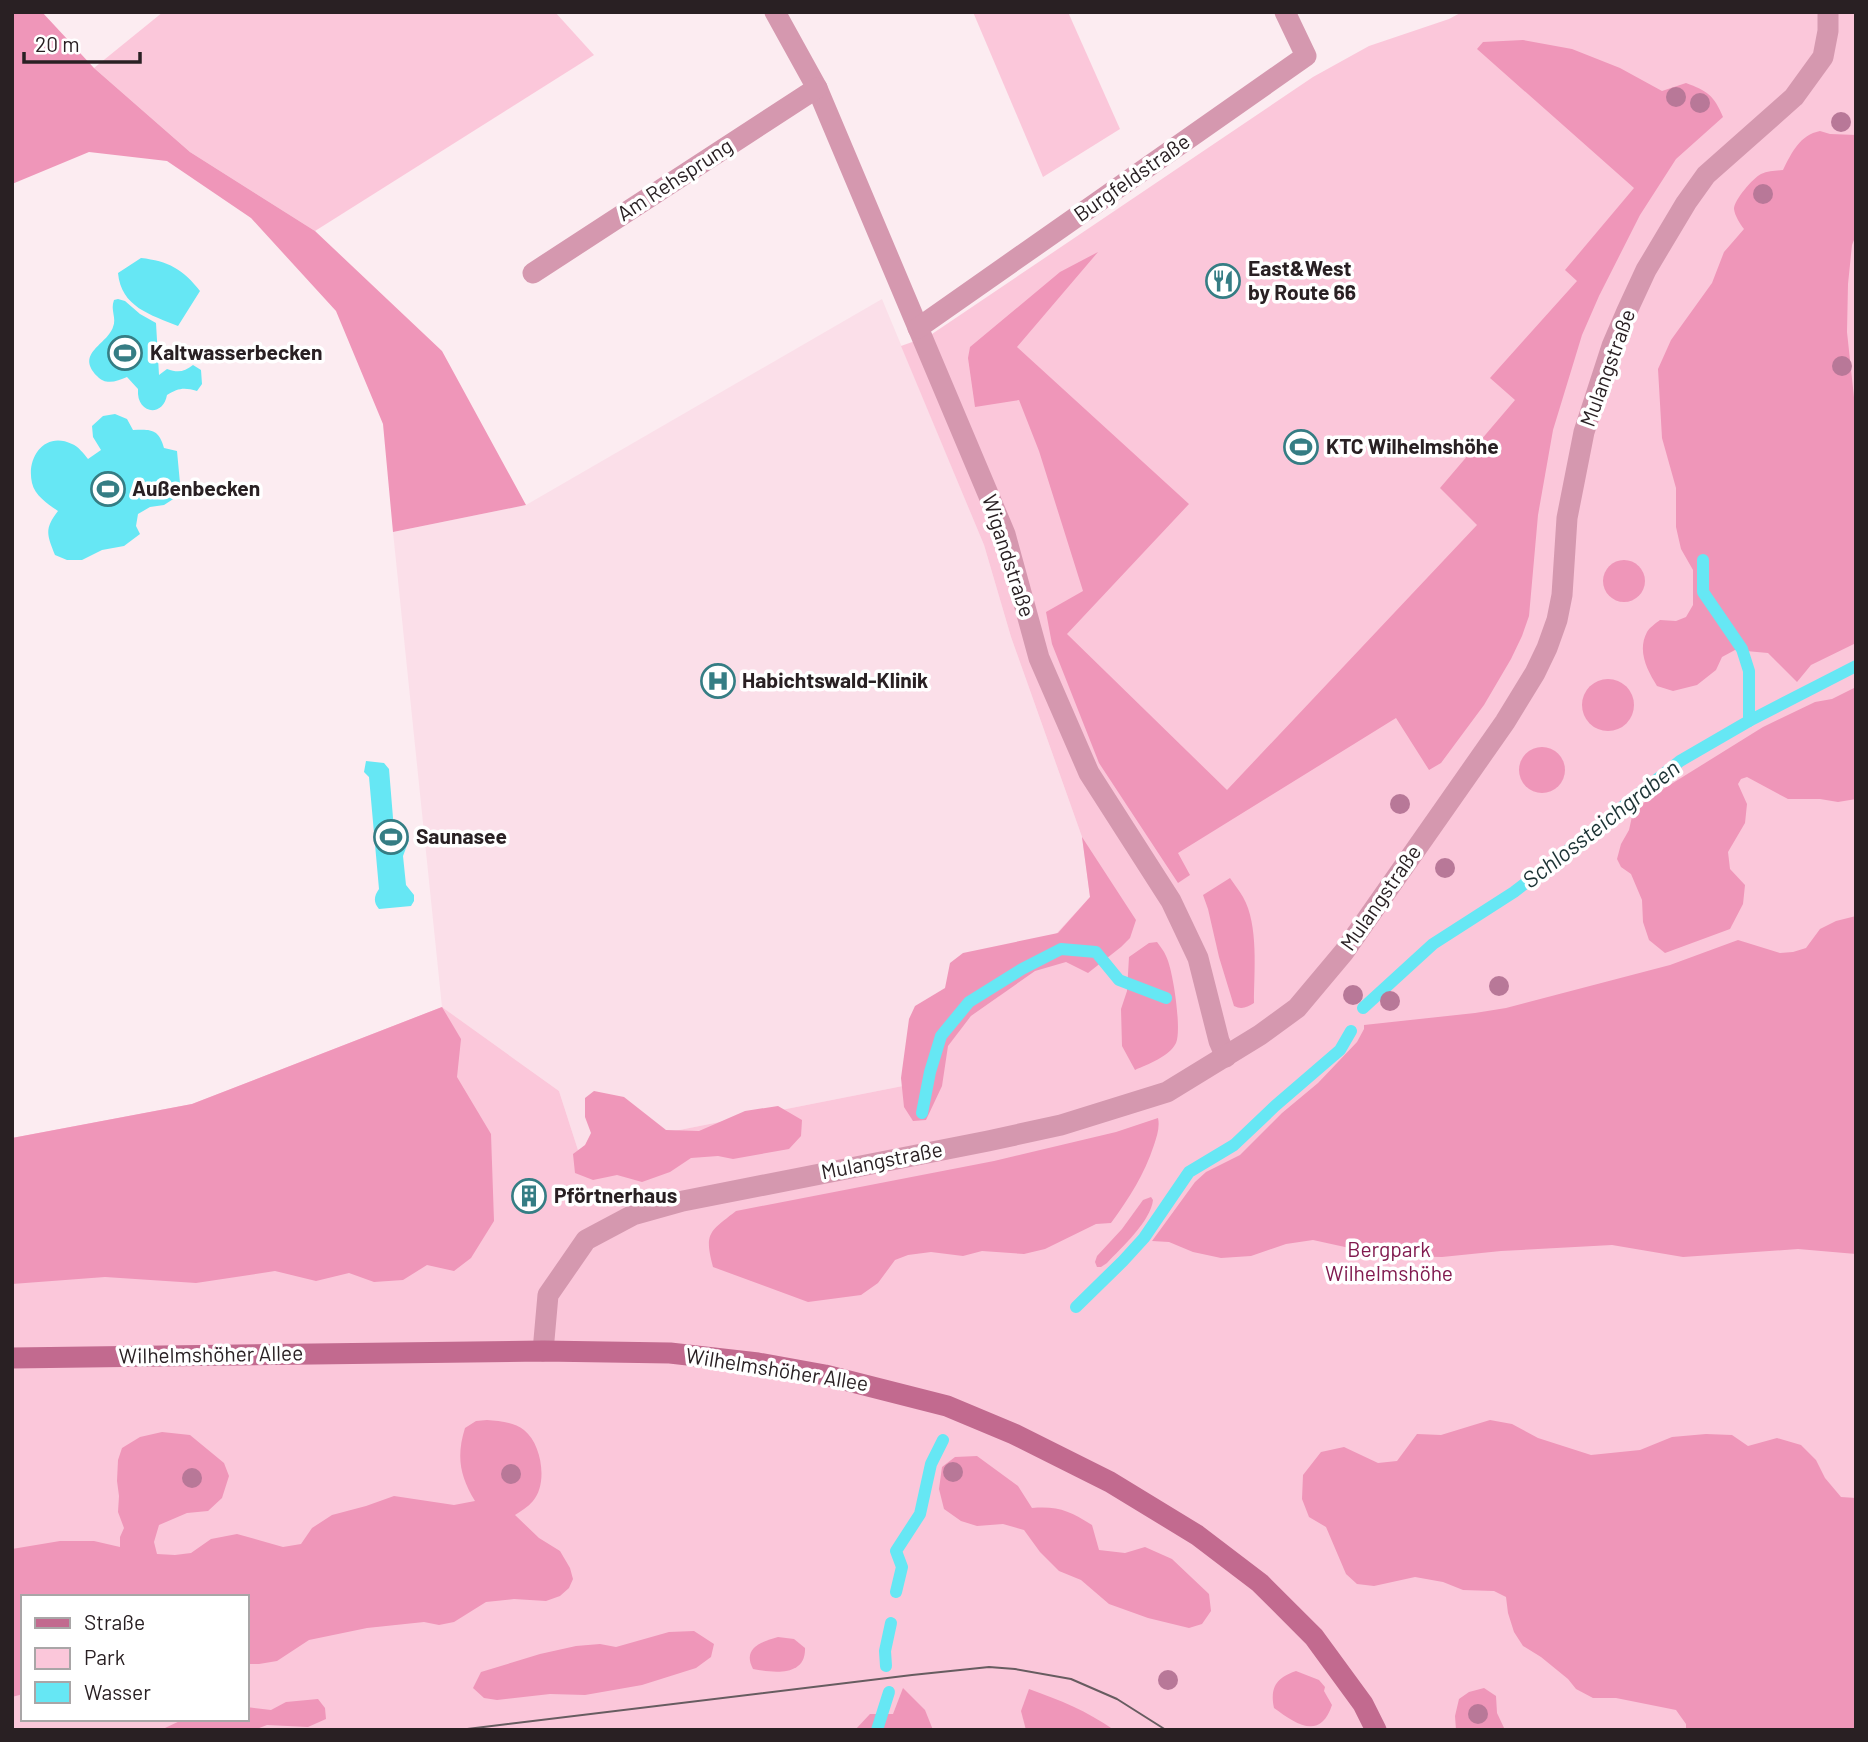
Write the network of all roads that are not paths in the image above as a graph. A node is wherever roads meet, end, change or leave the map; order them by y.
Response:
1 (775, 12) edge
2 (1285, 12) edge
3 (1828, 12) edge
4 (817, 88) junction
5 (533, 273) dead end
6 (918, 328) junction
7 (1226, 1057) junction
8 (543, 1351) junction
9 (12, 1358) edge
10 (1376, 1730) edge

1 - 4 street, Wigandstraße
2 - 6 street, Burgfeldstraße
3 - 7 street, Mulangstraße
4 - 5 street, Am Rehsprung
4 - 6 street, Wigandstraße
6 - 7 street, Wigandstraße
7 - 8 street, Mulangstraße
8 - 9 main road, Wilhelmshöher Allee
8 - 10 main road, Wilhelmshöher Allee

